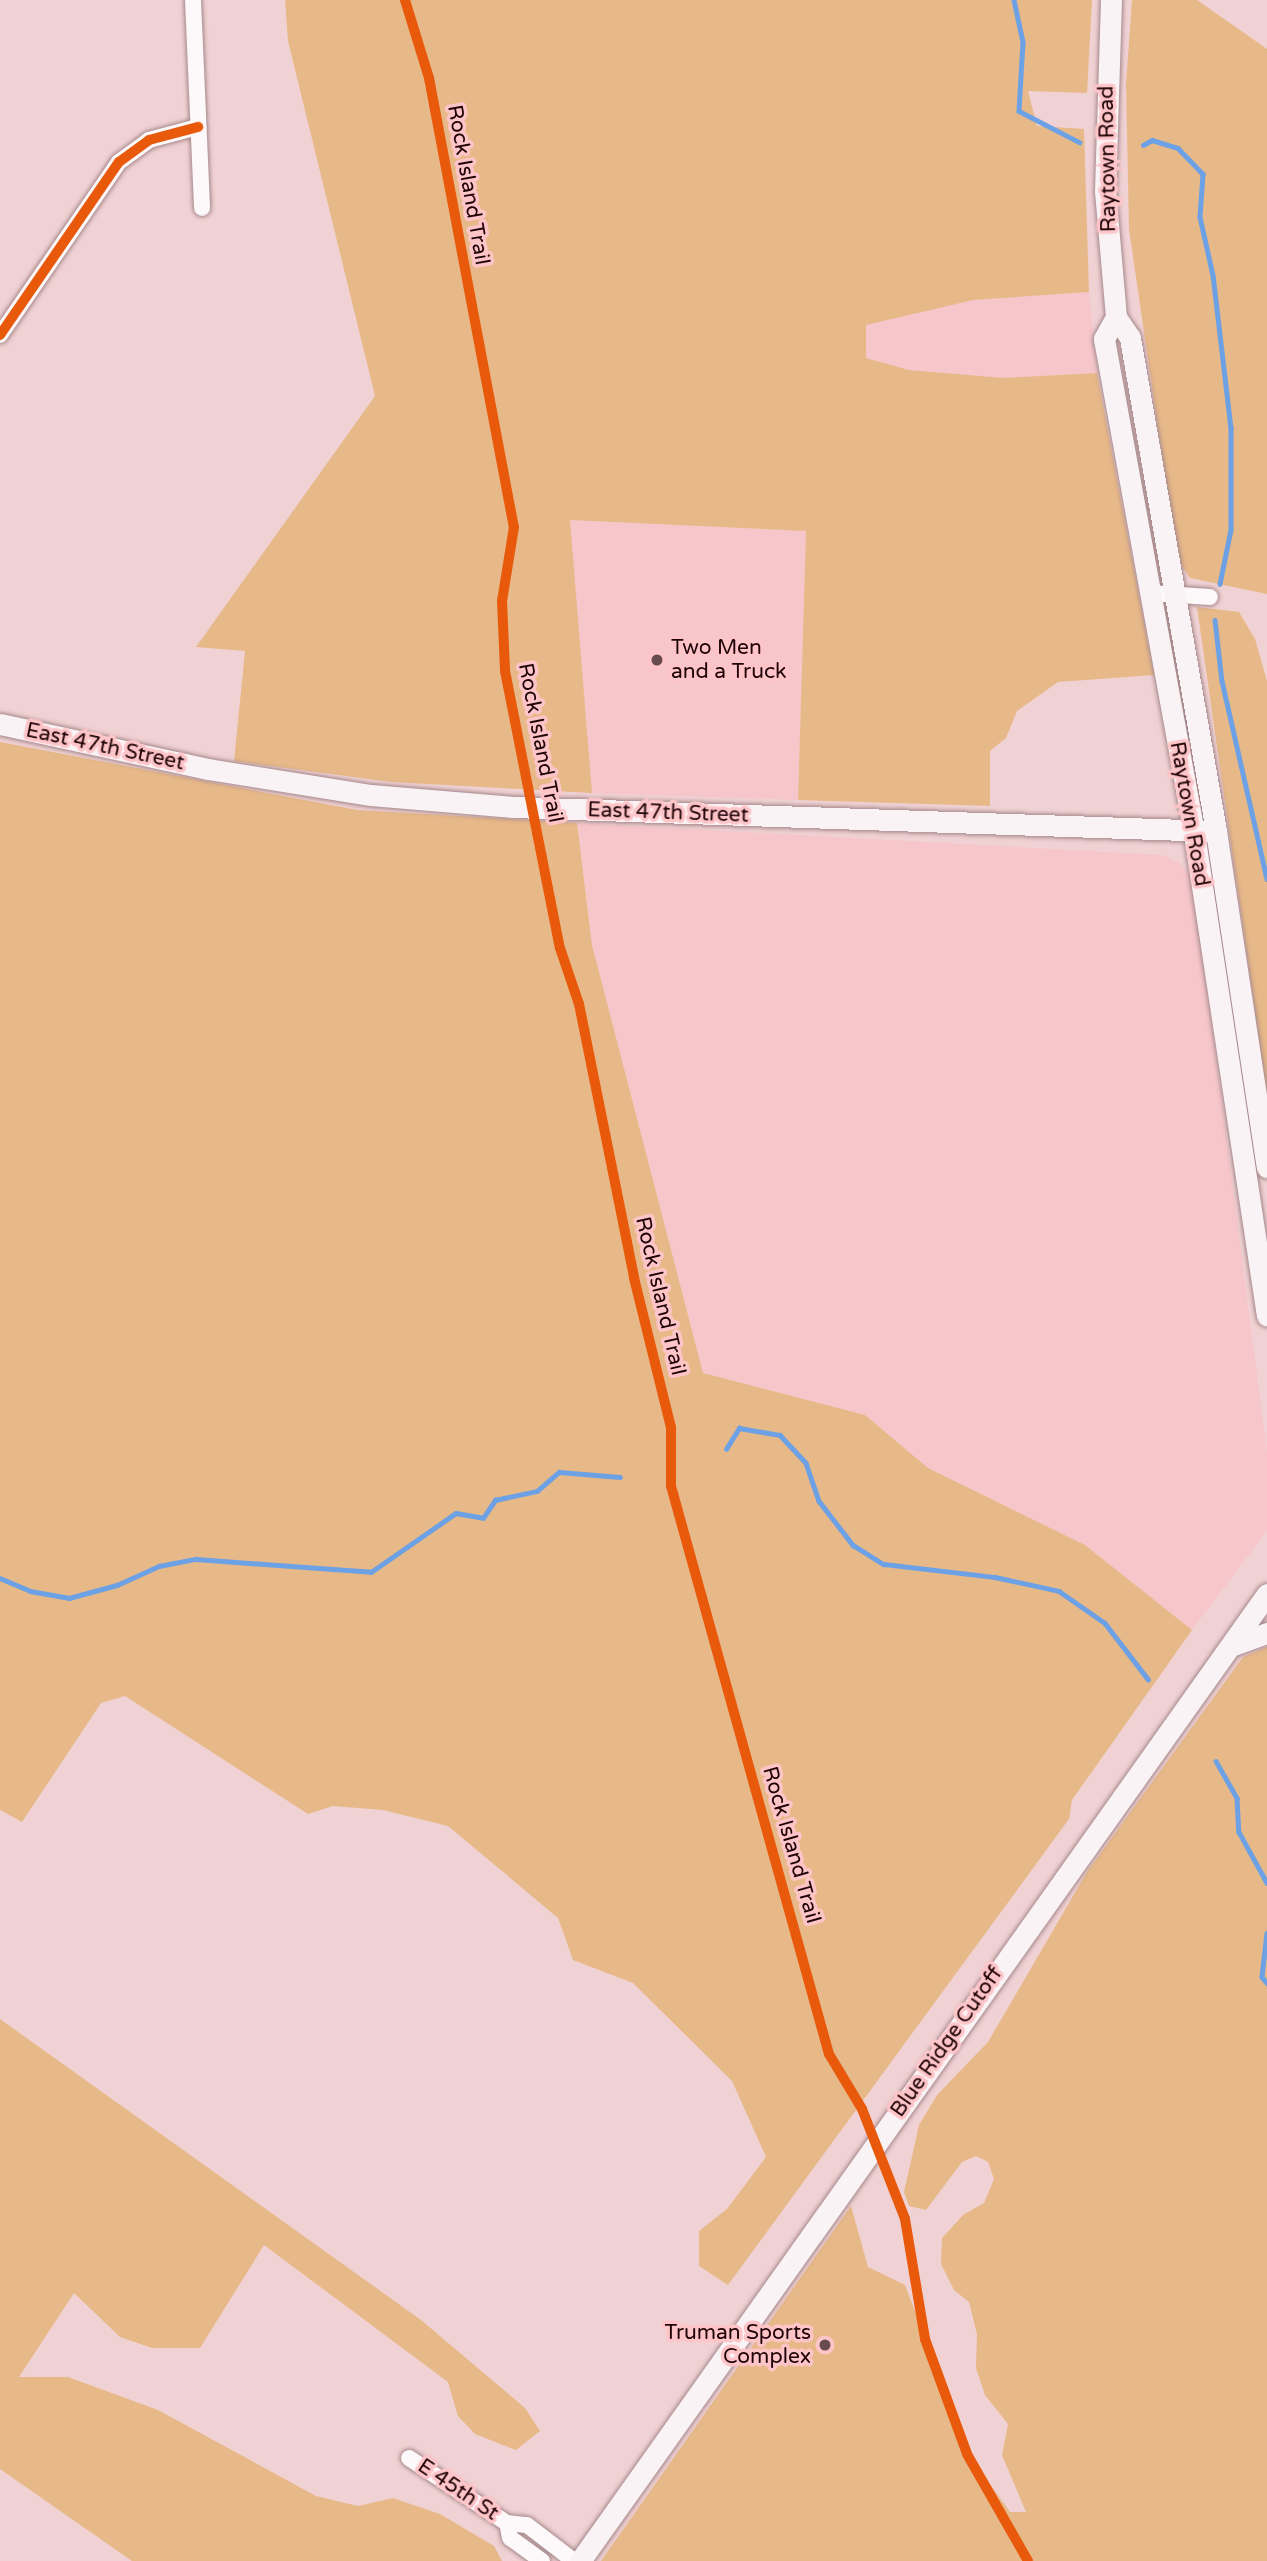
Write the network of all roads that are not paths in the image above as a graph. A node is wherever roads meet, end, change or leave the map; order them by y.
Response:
1 (193, 0) edge
2 (1111, 0) edge
3 (198, 127) junction
4 (202, 208) dead end
5 (1116, 317) junction
6 (0, 335) edge
7 (1149, 593) junction
8 (1176, 594) junction
9 (1210, 597) dead end
10 (0, 724) edge
11 (1216, 831) junction
12 (1194, 833) junction
13 (1267, 1167) edge
14 (1267, 1316) edge
15 (1267, 1594) edge
16 (1267, 1633) edge
17 (1229, 1647) junction
18 (409, 2458) dead end
19 (507, 2523) junction
20 (542, 2561) edge
21 (574, 2561) edge
22 (580, 2561) edge

1 - 3 street
2 - 5 main road, Raytown Road
3 - 4 street
3 - 6 street
5 - 7 main road, Raytown Road
5 - 8 main road, Raytown Road
7 - 8 street
7 - 12 main road, Raytown Road
8 - 9 street
8 - 11 main road, Raytown Road
10 - 12 main road, East 47th Street
11 - 12 main road, East 47th Street
11 - 13 main road, Raytown Road
12 - 14 main road, Raytown Road
15 - 17 main road, Blue Ridge Cutoff
16 - 17 main road
17 - 22 main road, Blue Ridge Cutoff
18 - 19 street, E 45th St
19 - 20 street, E 45th St
19 - 21 street, E 45th St

